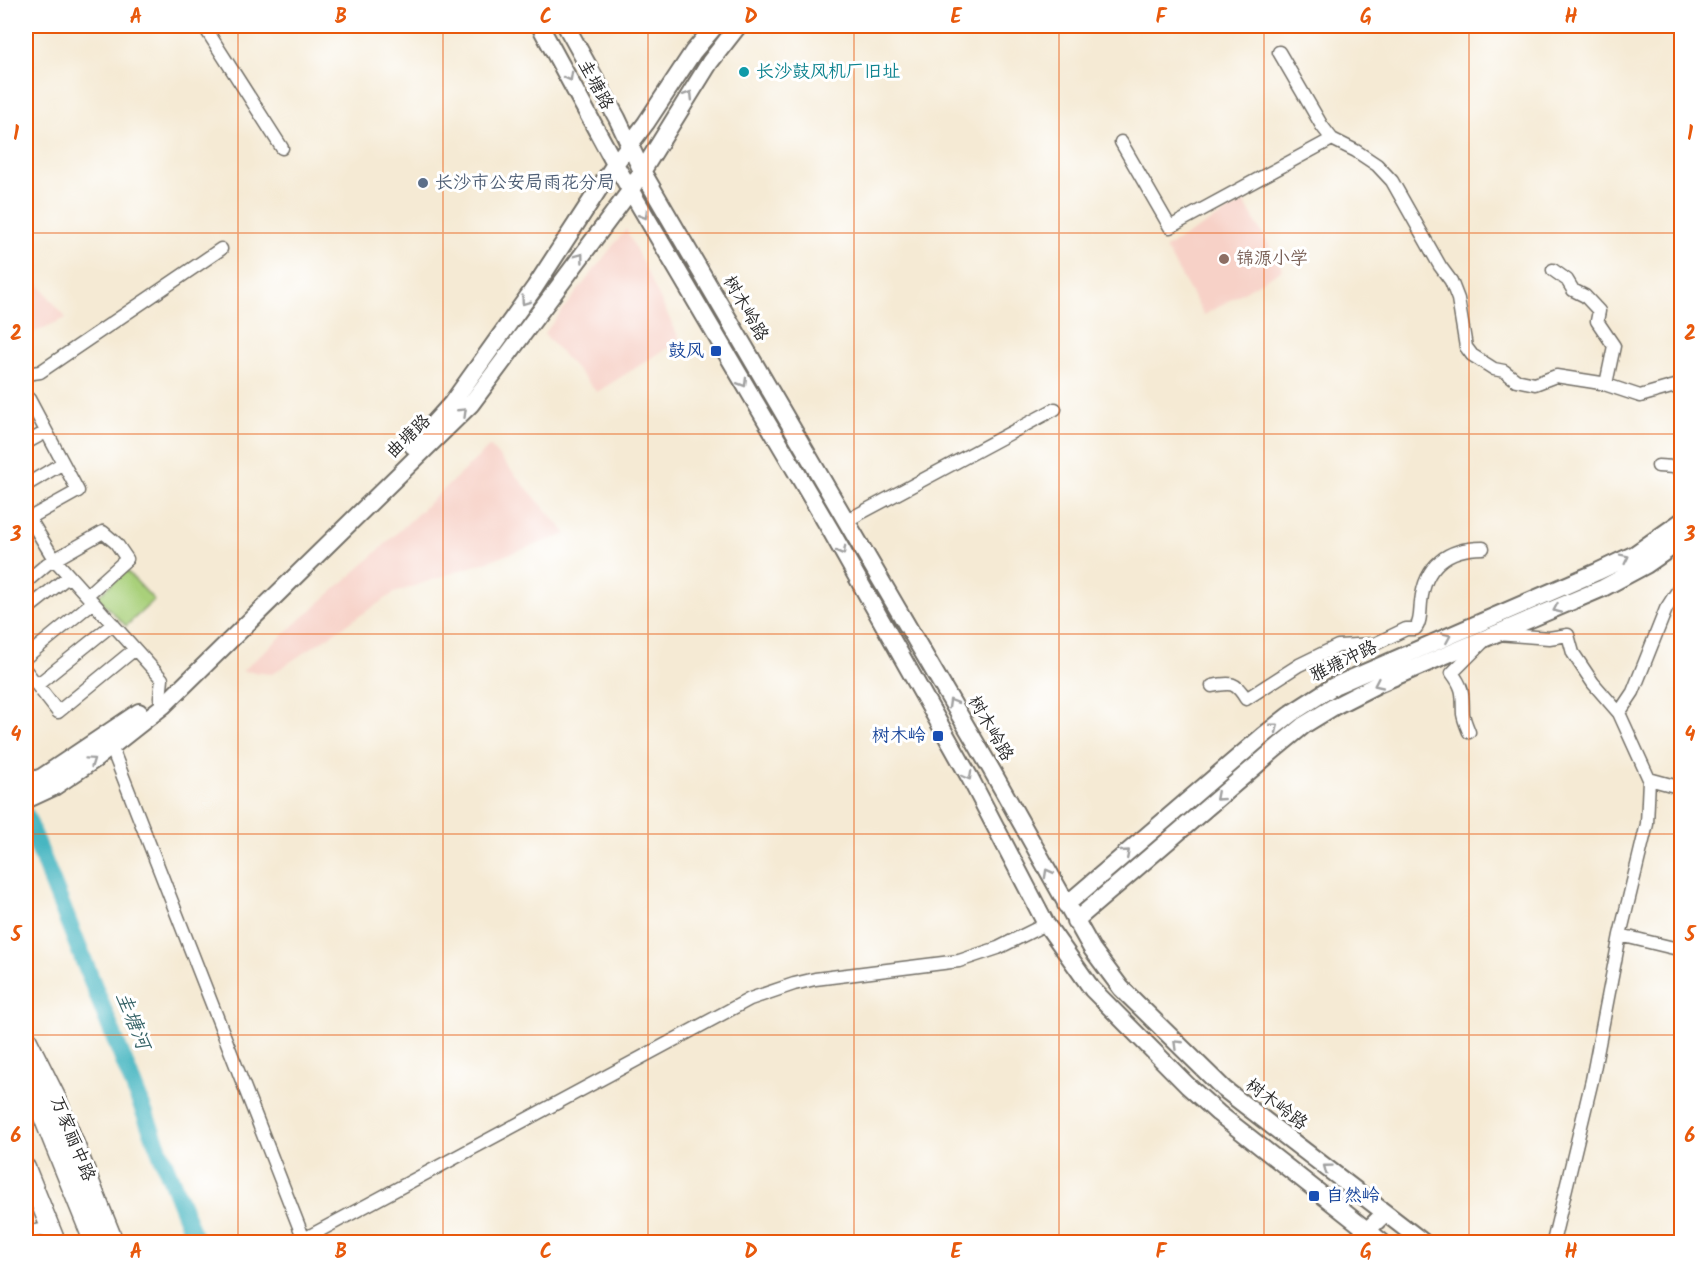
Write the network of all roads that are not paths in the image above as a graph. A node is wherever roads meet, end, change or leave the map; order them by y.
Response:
1 (204, 26) edge
2 (540, 26) edge
3 (566, 26) edge
4 (715, 26) edge
5 (738, 26) edge
6 (1279, 52) dead end
7 (1332, 139) junction
8 (1121, 142) dead end
9 (629, 145) junction
10 (282, 148) dead end
11 (615, 164) junction
12 (642, 171) junction
13 (630, 191) junction
14 (220, 249) dead end
15 (1553, 270) dead end
16 (26, 374) edge
17 (1606, 384) junction
18 (1682, 384) edge
19 (26, 401) edge
20 (1055, 410) dead end
21 (46, 432) junction
22 (26, 443) edge
23 (63, 463) junction
24 (1682, 463) edge
25 (1659, 466) dead end
26 (26, 485) edge
27 (26, 520) edge
28 (846, 521) junction
29 (1682, 521) edge
30 (1682, 540) edge
31 (1484, 548) dead end
32 (54, 559) junction
33 (69, 576) junction
34 (26, 582) edge
35 (1682, 584) edge
36 (90, 599) junction
37 (27, 606) edge
38 (113, 624) junction
39 (1492, 636) junction
40 (135, 649) junction
41 (26, 657) edge
42 (26, 671) edge
43 (37, 685) junction
44 (1212, 686) dead end
45 (160, 698) junction
46 (1619, 713) junction
47 (1468, 732) dead end
48 (111, 746) junction
49 (1648, 779) junction
50 (26, 783) edge
51 (42, 785) junction
52 (1682, 788) edge
53 (26, 800) edge
54 (1066, 905) junction
55 (1075, 921) junction
56 (1046, 924) junction
57 (1620, 935) junction
58 (1682, 950) edge
59 (26, 1037) edge
60 (26, 1077) edge
61 (26, 1109) edge
62 (26, 1168) edge
63 (1385, 1213) junction
64 (1406, 1229) junction
65 (26, 1233) edge
66 (53, 1235) edge
67 (1361, 1236) edge
68 (305, 1241) edge
69 (80, 1242) edge
70 (95, 1242) edge
71 (114, 1242) edge
72 (1382, 1242) edge
73 (1391, 1242) edge
74 (1423, 1242) edge
75 (1553, 1242) edge

1 - 10 street
2 -> 11 main road, 圭塘路
3 - 9 main road, 圭塘路
4 - 9 main road, 曲塘路
12 -> 5 main road, 曲塘路
6 - 7 street
7 - 8 street
7 - 17 street
9 - 11 main road, 曲塘路
9 - 12 main road, 树木岭路
11 - 13 main road
11 -> 45 main road, 曲塘路
12 - 13 main road, 曲塘路
12 - 28 main road, 树木岭路
48 -> 13 main road, 曲塘路
13 -> 56 main road
14 - 16 street
15 - 17 street
17 - 18 street
19 - 21 street
20 - 28 street
21 - 22 street
21 - 23 street
23 - 26 street
23 - 27 street
24 - 25 street
27 - 32 street
54 -> 28 main road, 树木岭路
54 -> 29 main road, 雅塘冲路
30 -> 39 main road, 雅塘冲路
31 - 44 street
32 - 33 street
32 - 34 street
32 - 36 street
33 - 36 street
33 - 37 street
35 - 46 street
36 - 38 street
36 - 41 street
38 - 40 street
38 - 43 street
39 - 46 street
39 - 47 street
39 -> 55 main road, 雅塘冲路
40 - 43 street
40 - 45 street
42 - 43 street
45 - 51 main road, 曲塘路
46 - 49 street
51 -> 48 main road, 曲塘路
48 - 68 street
49 - 52 street
49 - 57 street
50 - 51 main road, 曲塘路
51 - 53 main road, 曲塘路
54 - 55 main road, 树木岭路
63 -> 55 main road, 树木岭路
56 - 67 main road
56 - 68 street
57 - 58 street
57 - 75 street
59 - 71 main road, 万家丽中路
60 - 70 highway
61 - 69 highway
62 - 66 main road
63 - 64 main road, 树木岭路
63 - 67 main road
64 - 73 main road
64 - 74 main road, 树木岭路
65 - 66 street
67 - 72 main road

